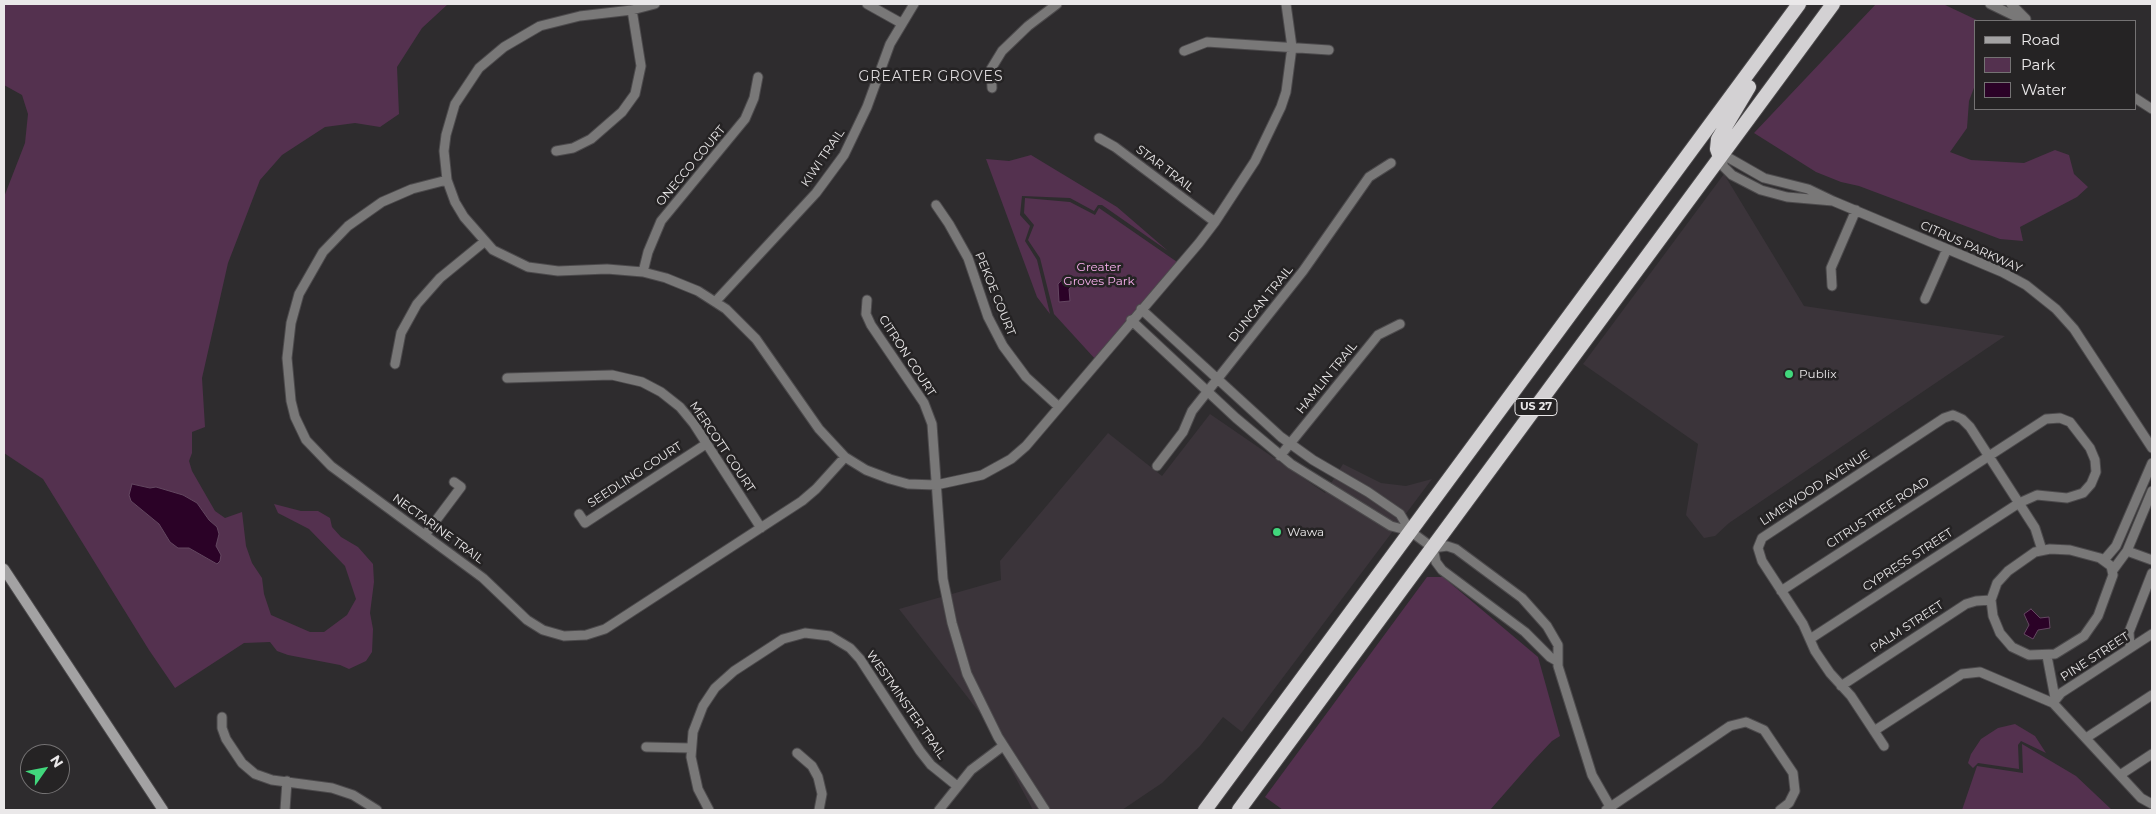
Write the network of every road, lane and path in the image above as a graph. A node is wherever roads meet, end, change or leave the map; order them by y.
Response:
1 (655, 4) edge
2 (867, 4) edge
3 (914, 4) edge
4 (1058, 4) edge
5 (1286, 4) edge
6 (1799, 4) edge
7 (1810, 4) edge
8 (1833, 4) edge
9 (1990, 4) edge
10 (2012, 4) edge
11 (632, 10) junction
12 (2025, 20) edge
13 (2026, 20) edge
14 (901, 23) junction
15 (1292, 47) junction
16 (1329, 50) dead end
17 (1184, 51) dead end
18 (758, 77) dead end
19 (992, 88) dead end
20 (2136, 99) edge
21 (2152, 109) edge
22 (1100, 138) dead end
23 (556, 151) dead end
24 (1720, 157) junction
25 (1391, 163) dead end
26 (447, 180) junction
27 (1789, 185) junction
28 (1787, 198) junction
29 (1833, 201) junction
30 (936, 205) dead end
31 (1856, 210) junction
32 (1215, 222) junction
33 (484, 242) junction
34 (1947, 249) junction
35 (643, 272) junction
36 (1832, 286) dead end
37 (1925, 299) dead end
38 (866, 300) dead end
39 (715, 302) junction
40 (1141, 309) junction
41 (1132, 320) junction
42 (1400, 324) dead end
43 (395, 364) dead end
44 (507, 378) dead end
45 (1217, 379) junction
46 (1207, 391) junction
47 (1059, 407) junction
48 (706, 444) junction
49 (1290, 444) junction
50 (2152, 448) edge
51 (1280, 456) junction
52 (1989, 456) junction
53 (845, 457) junction
54 (2152, 463) edge
55 (1157, 466) dead end
56 (454, 482) dead end
57 (936, 485) junction
58 (2152, 491) edge
59 (2019, 503) junction
60 (2132, 506) junction
61 (2144, 509) junction
62 (579, 514) dead end
63 (761, 528) junction
64 (1410, 531) junction
65 (426, 535) junction
66 (1433, 548) junction
67 (2042, 550) junction
68 (2127, 551) junction
69 (2104, 560) junction
70 (2152, 560) edge
71 (4, 569) edge
72 (2113, 570) junction
73 (2152, 573) edge
74 (1782, 591) junction
75 (1991, 600) junction
76 (2152, 634) edge
77 (1810, 639) junction
78 (2130, 648) junction
79 (2047, 656) junction
80 (1557, 661) junction
81 (1841, 686) junction
82 (2152, 694) edge
83 (2054, 700) junction
84 (222, 717) dead end
85 (1874, 731) junction
86 (2086, 738) junction
87 (1003, 746) junction
88 (1884, 746) dead end
89 (646, 747) dead end
90 (691, 748) junction
91 (797, 753) dead end
92 (2152, 754) edge
93 (1241, 761) junction
94 (2120, 775) junction
95 (287, 781) junction
96 (957, 786) junction
97 (2152, 804) edge
98 (1609, 809) edge
99 (163, 810) edge
100 (284, 810) edge
101 (377, 810) edge
102 (710, 810) edge
103 (819, 810) edge
104 (939, 810) edge
105 (1045, 810) edge
106 (1205, 810) edge
107 (1216, 810) edge
108 (1239, 810) edge
109 (1780, 810) edge

1 - 11 street
2 - 14 street
3 - 14 street, KIWI TRAIL
4 - 19 street
5 - 15 street
6 - 64 highway, US 27
7 - 24 highway
8 - 24 highway, US 27
9 - 12 street
10 - 13 street
11 - 23 street
11 - 26 street
14 - 39 street, KIWI TRAIL
15 - 16 street
15 - 17 street
15 - 32 street
18 - 35 street, ONECCO COURT
20 - 21 street
22 - 32 street, STAR TRAIL
24 - 27 street
24 - 28 street, CITRUS PARKWAY
24 - 66 highway, US 27
25 - 45 street, DUNCAN TRAIL
26 - 33 street
26 - 65 street, NECTARINE TRAIL
27 - 28 street
27 - 29 street
28 - 29 street, CITRUS PARKWAY
29 - 31 street, CITRUS PARKWAY
30 - 47 street, PEKOE COURT
31 - 34 street, CITRUS PARKWAY
31 - 36 street
32 - 40 street
33 - 35 street
33 - 43 street
34 - 37 street
34 - 50 street, CITRUS PARKWAY
35 - 39 street
38 - 57 street, CITRON COURT
39 - 53 street
40 - 41 street
40 - 45 street
41 - 46 street
41 - 47 street
42 - 49 street, HAMLIN TRAIL
44 - 48 street, MERCOTT COURT
45 - 46 street, DUNCAN TRAIL
45 - 49 street
46 - 51 street
46 - 55 street, DUNCAN TRAIL
47 - 57 street
48 - 62 street, SEEDLING COURT
48 - 63 street, MERCOTT COURT
49 - 51 street, HAMLIN TRAIL
49 - 64 street
51 - 64 street
52 - 59 street, LIMEWOOD AVENUE
52 - 59 street, CITRUS TREE ROAD
52 - 74 street, CITRUS TREE ROAD
52 - 74 street, LIMEWOOD AVENUE
53 - 57 street
53 - 63 street, NECTARINE TRAIL
54 - 60 street
56 - 65 street
57 - 87 street, CITRON COURT
58 - 61 street
59 - 67 street, LIMEWOOD AVENUE
59 - 77 street, CYPRESS STREET
60 - 61 street
60 - 69 street
61 - 68 street
63 - 65 street, NECTARINE TRAIL
64 - 66 street
64 - 93 highway, US 27
66 - 80 street
66 - 80 street
66 - 108 highway, US 27
67 - 69 street
67 - 75 street
68 - 70 street
68 - 72 street
69 - 72 street
71 - 99 main road
72 - 79 street
73 - 78 street
74 - 77 street, LIMEWOOD AVENUE
75 - 79 street
75 - 81 street, PALM STREET
76 - 78 street, PINE STREET
77 - 81 street, LIMEWOOD AVENUE
78 - 83 street, PINE STREET
79 - 83 street
80 - 98 street
81 - 85 street, LIMEWOOD AVENUE
82 - 86 street
83 - 85 street
83 - 86 street
84 - 95 street
85 - 88 street, LIMEWOOD AVENUE
86 - 94 street
87 - 96 street
87 - 105 street, CITRON COURT
89 - 90 street
90 - 96 street, WESTMINSTER TRAIL
90 - 102 street, WESTMINSTER TRAIL
91 - 103 street
92 - 94 street
93 - 106 highway, US 27
93 - 107 highway
94 - 97 street
95 - 100 street
95 - 101 street
96 - 104 street
98 - 109 street

